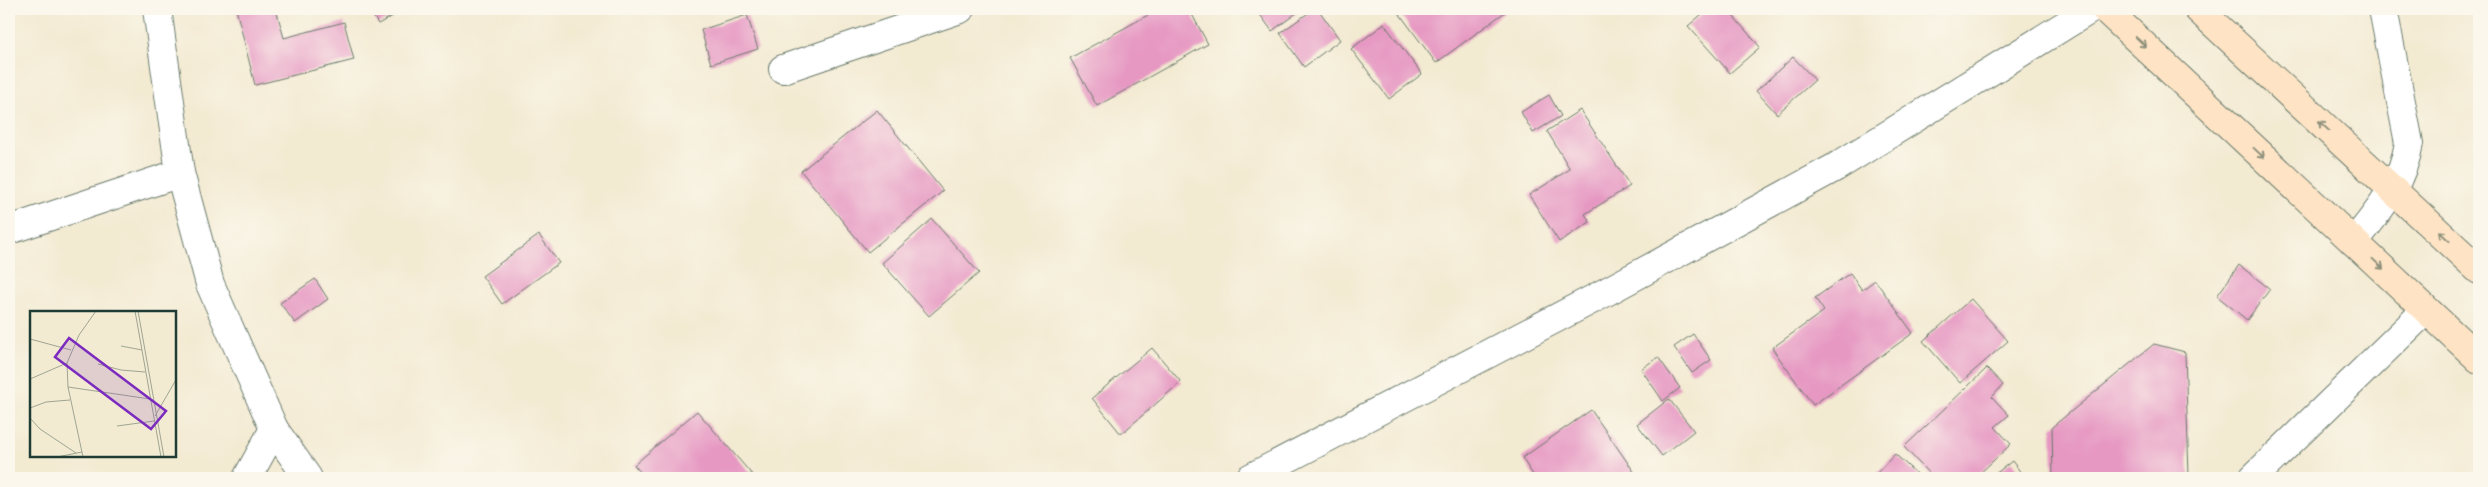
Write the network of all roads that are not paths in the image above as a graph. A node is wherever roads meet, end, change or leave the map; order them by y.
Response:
1 (157, 9) edge
2 (960, 9) edge
3 (2091, 9) edge
4 (2105, 9) edge
5 (2198, 9) edge
6 (2383, 9) edge
7 (784, 69) dead end
8 (180, 173) junction
9 (2394, 190) junction
10 (9, 230) edge
11 (2354, 242) junction
12 (2479, 270) edge
13 (2426, 310) junction
14 (2479, 359) edge
15 (274, 429) junction
16 (247, 478) edge
17 (308, 478) edge
18 (1250, 478) edge
19 (2253, 478) edge

1 - 8 street
2 - 7 street
3 - 18 street
4 -> 11 street
9 -> 5 street
6 - 9 street
8 - 10 street
8 - 15 street
9 - 11 street
12 -> 9 street
11 -> 13 street
13 - 14 street
13 - 19 street
15 - 16 street
15 - 17 street

